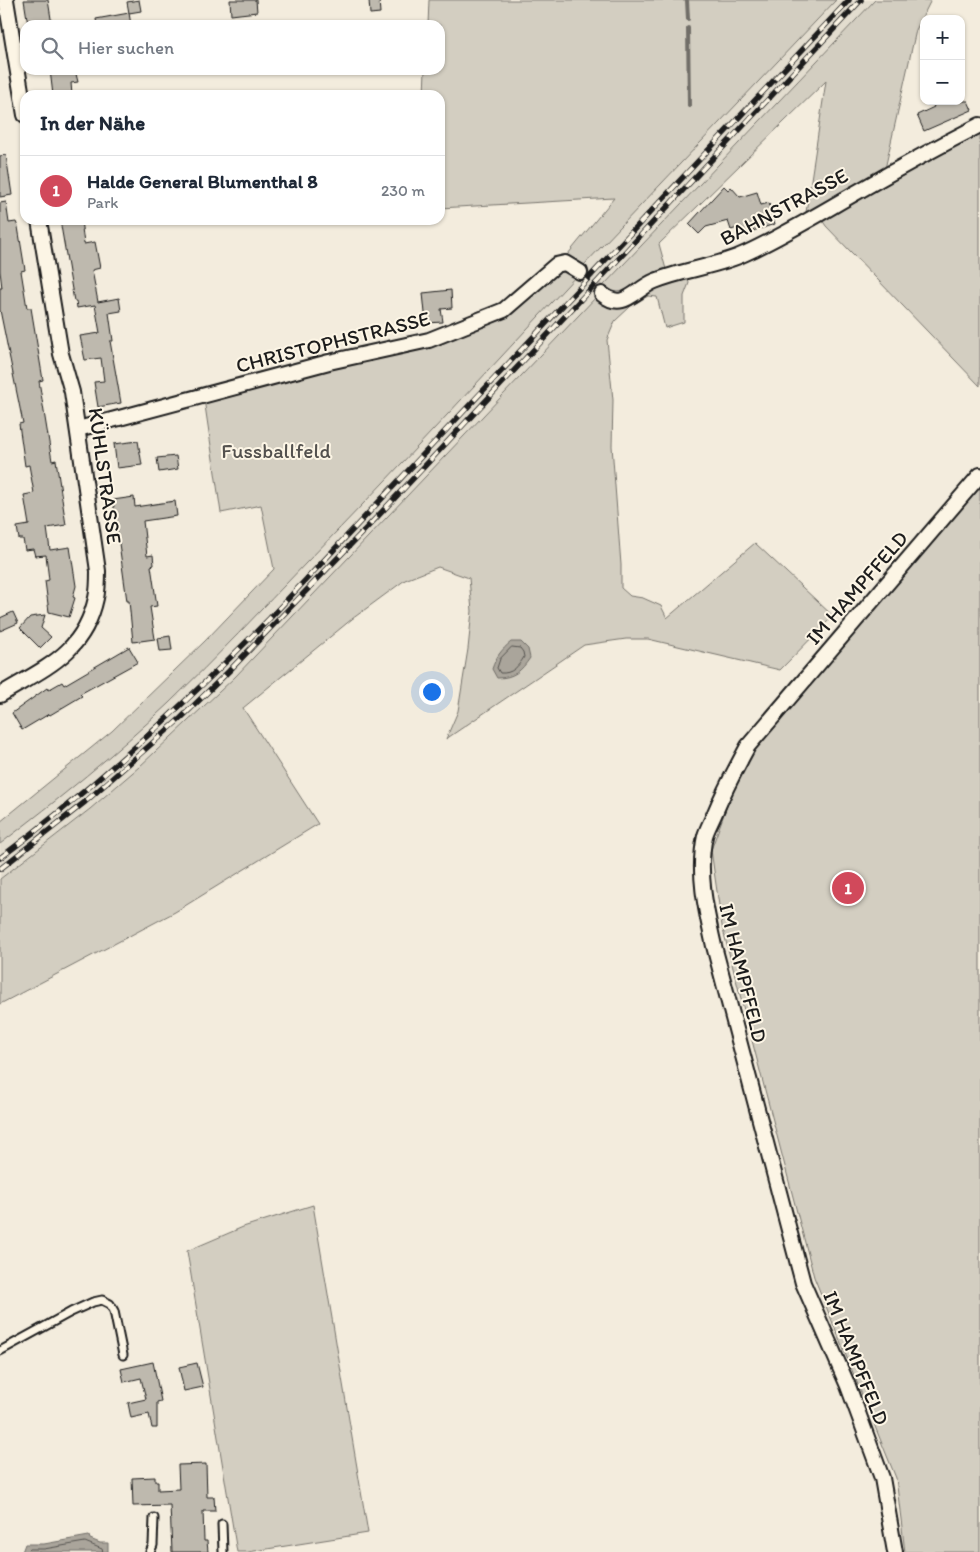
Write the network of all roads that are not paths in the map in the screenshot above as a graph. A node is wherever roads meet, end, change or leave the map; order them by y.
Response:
1 (6, 0) edge
2 (21, 90) edge
3 (980, 125) edge
4 (40, 225) edge
5 (580, 272) tunnel mouth
6 (602, 294) tunnel mouth
7 (78, 429) junction
8 (980, 475) edge
9 (0, 695) edge
10 (0, 1351) edge
11 (122, 1355) dead end
12 (154, 1518) dead end
13 (222, 1524) dead end
14 (150, 1552) edge
15 (223, 1552) edge
16 (895, 1552) edge

1 - 2 street
3 - 6 street, BAHNSTRASSE
4 - 7 street, KÜHLSTRASSE
5 - 7 street, CHRISTOPHSTRASSE
7 - 9 street, KÜHLSTRASSE
8 - 16 street, IM HAMPFFELD
10 - 11 lane
12 - 14 lane
13 - 15 lane

